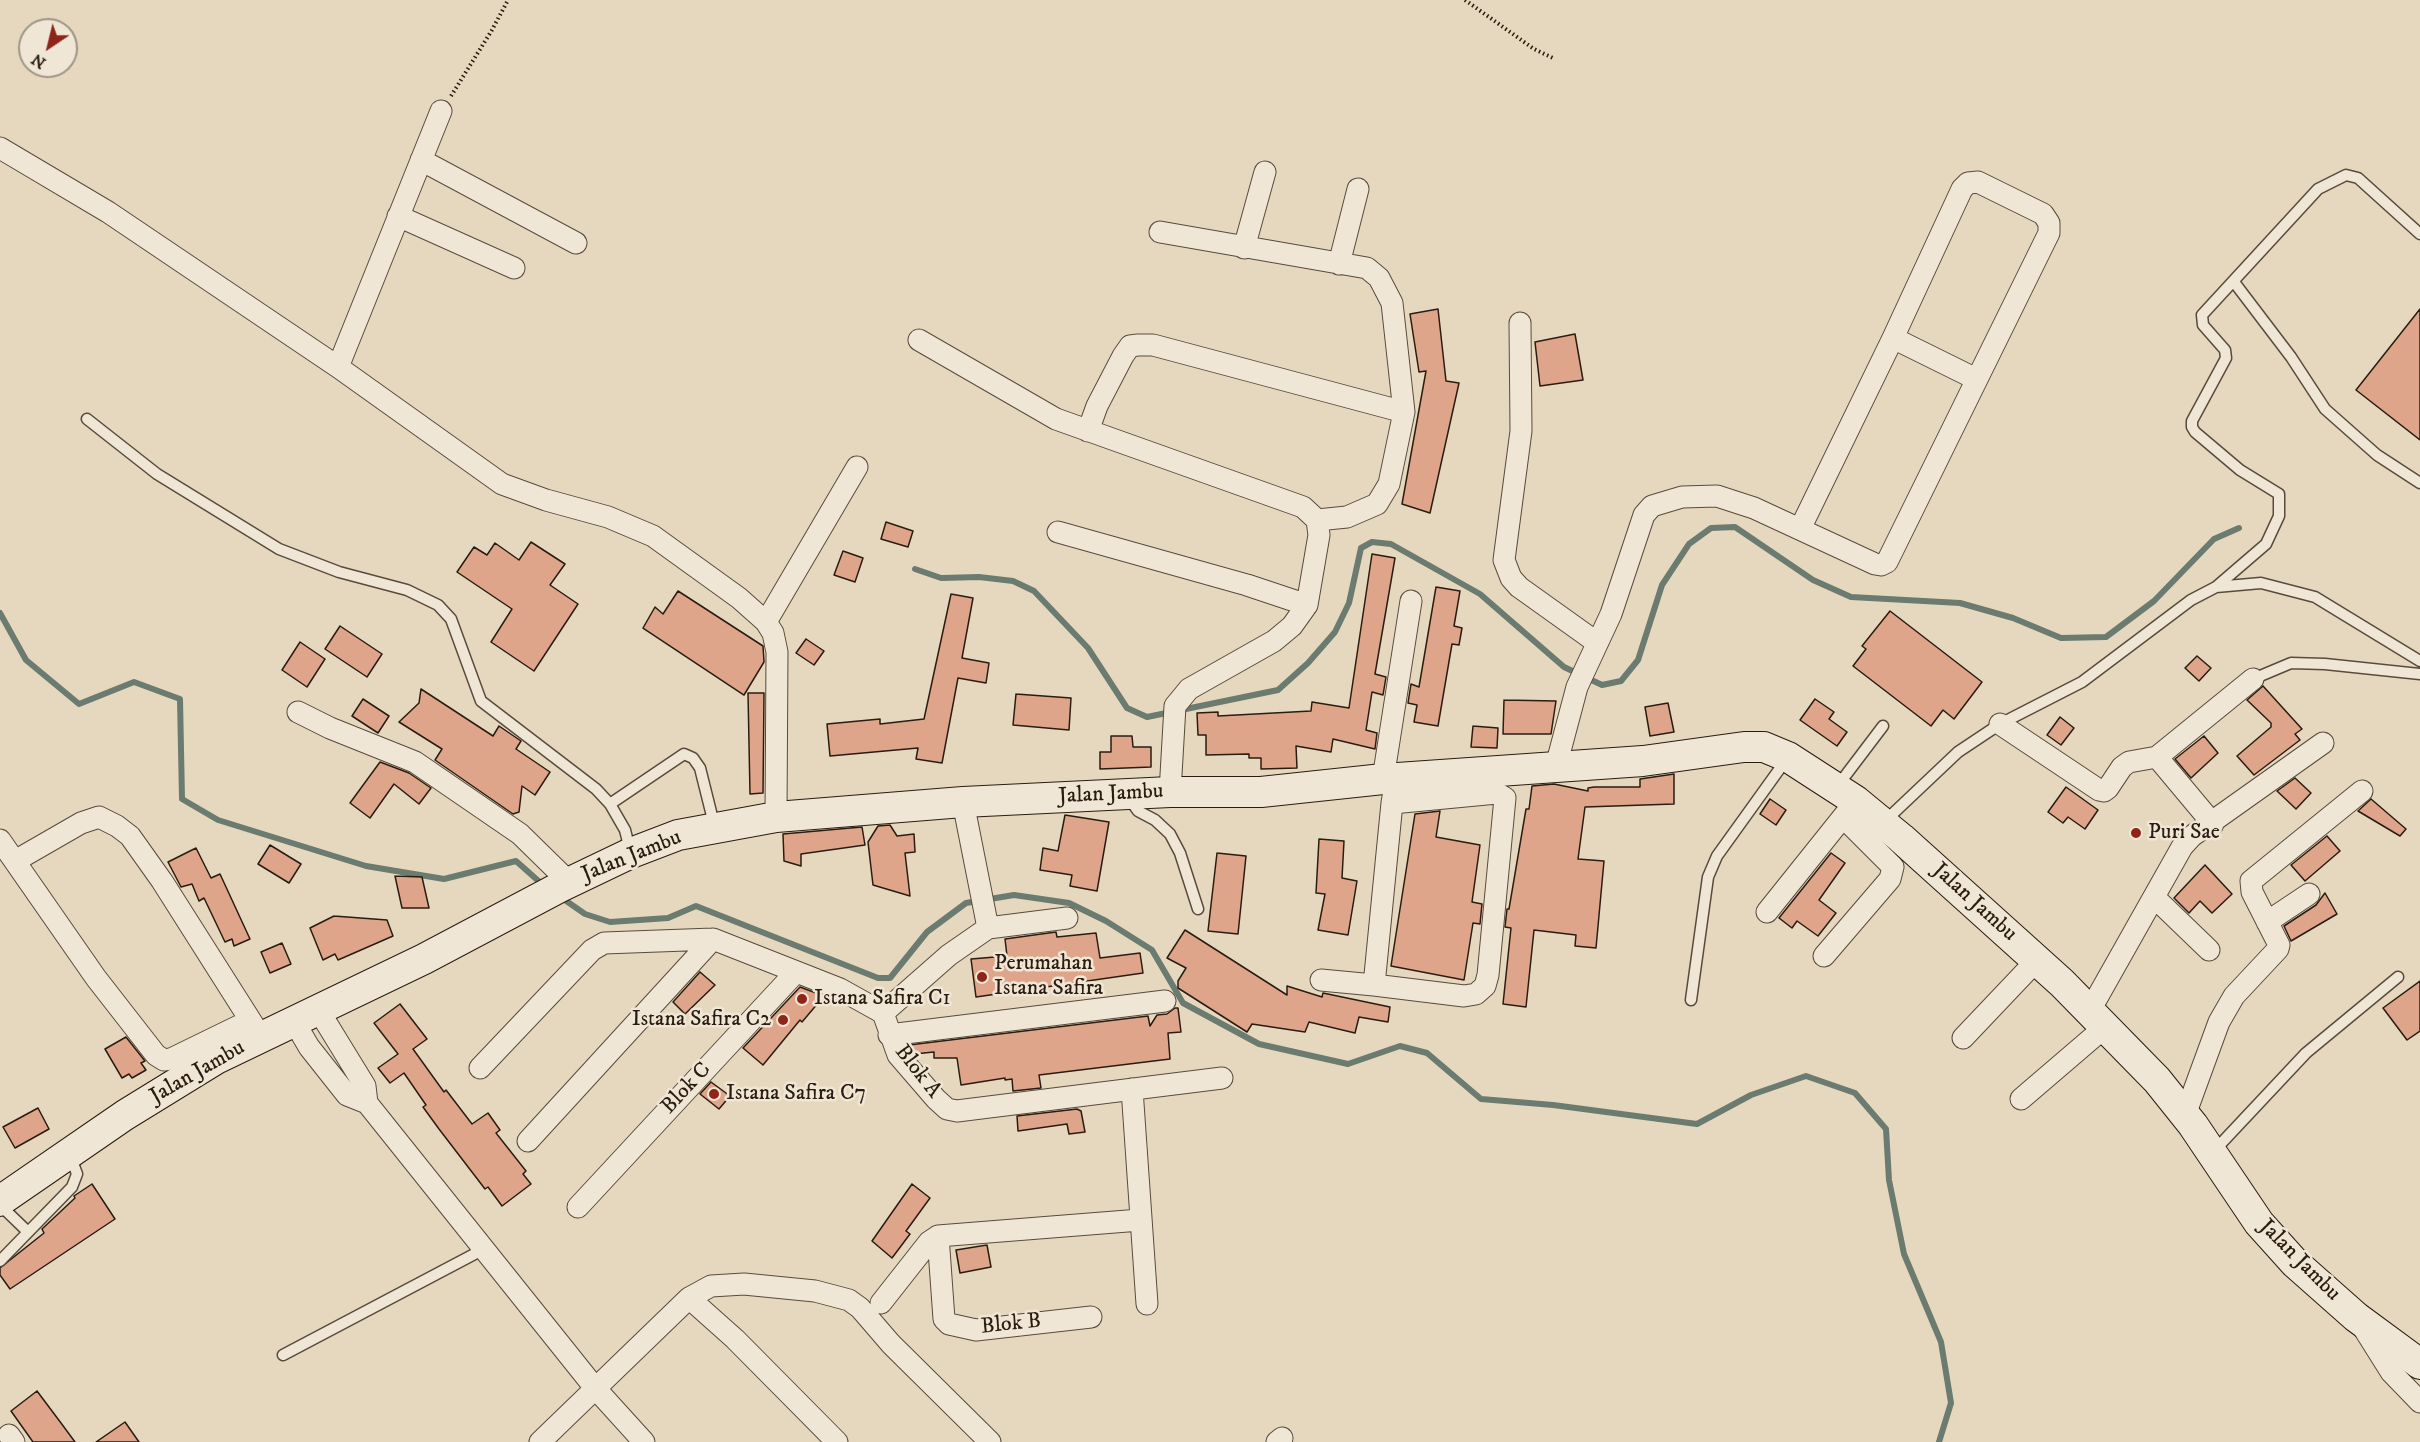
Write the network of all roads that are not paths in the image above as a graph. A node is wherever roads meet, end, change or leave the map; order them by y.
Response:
1 (441, 111) road end
2 (0, 148) edge
3 (421, 160) junction
4 (1265, 172) dead end
5 (1358, 189) dead end
6 (398, 216) junction
7 (1160, 232) dead end
8 (2420, 234) edge
9 (576, 243) dead end
10 (1244, 248) junction
11 (1339, 264) junction
12 (513, 268) dead end
13 (2234, 282) junction
14 (1520, 323) dead end
15 (1893, 338) junction
16 (919, 340) dead end
17 (338, 367) junction
18 (1976, 379) junction
19 (1404, 412) junction
20 (87, 419) dead end
21 (1088, 431) junction
22 (857, 467) dead end
23 (2420, 483) edge
24 (1317, 520) junction
25 (1800, 529) junction
26 (1058, 532) dead end
27 (2216, 587) junction
28 (1412, 601) dead end
29 (1307, 605) junction
30 (766, 622) junction
31 (1591, 652) junction
32 (2420, 661) edge
33 (2420, 674) edge
34 (2253, 679) joint
35 (298, 712) dead end
36 (2001, 724) junction
37 (1883, 726) dead end
38 (2323, 743) dead end
39 (1788, 757) junction
40 (2157, 757) junction
41 (1556, 766) junction
42 (1390, 787) junction
43 (2362, 791) dead end
44 (1170, 792) junction
45 (1126, 795) junction
46 (963, 802) junction
47 (1845, 802) junction
48 (610, 804) junction
49 (776, 817) junction
50 (1883, 823) junction
51 (2213, 824) junction
52 (715, 828) junction
53 (0, 840) edge
54 (631, 853) junction
55 (15, 861) junction
56 (558, 888) junction
57 (2309, 894) dead end
58 (2154, 897) junction
59 (1198, 909) dead end
60 (1767, 912) dead end
61 (1067, 918) dead end
62 (986, 921) junction
63 (2267, 922) junction
64 (713, 939) junction
65 (2209, 950) dead end
66 (1824, 956) dead end
67 (2037, 960) junction
68 (796, 972) junction
69 (2398, 977) dead end
70 (1321, 980) dead end
71 (1374, 985) junction
72 (1691, 1000) dead end
73 (1165, 1001) dead end
74 (883, 1013) junction
75 (307, 1017) junction
76 (2097, 1019) junction
77 (255, 1029) junction
78 (889, 1035) junction
79 (1963, 1038) dead end
80 (480, 1068) dead end
81 (1222, 1078) dead end
82 (1132, 1089) junction
83 (2021, 1099) dead end
84 (2185, 1115) junction
85 (528, 1141) dead end
86 (69, 1152) junction
87 (2211, 1154) junction
88 (0, 1203) edge
89 (578, 1207) dead end
90 (1140, 1220) junction
91 (28, 1232) junction
92 (938, 1236) junction
93 (484, 1249) junction
94 (0, 1261) edge
95 (689, 1298) junction
96 (880, 1303) dead end
97 (1147, 1305) dead end
98 (1091, 1317) dead end
99 (2356, 1317) junction
100 (283, 1354) dead end
101 (2420, 1364) edge
102 (595, 1388) junction
103 (2420, 1402) edge
104 (540, 1442) edge
105 (644, 1442) edge
106 (837, 1442) edge
107 (990, 1442) edge

1 - 3 street
2 - 17 street
3 - 6 street
3 - 9 street
4 - 10 street
5 - 11 street
6 - 12 street
6 - 17 street
7 - 10 street
8 - 13 lane
10 - 11 street
11 - 19 street
13 - 23 lane
13 - 27 lane
14 - 31 street
15 - 18 street
15 - 18 street
15 - 25 street
16 - 21 street
17 - 30 street
18 - 25 street
19 - 21 street
19 - 24 street
20 - 48 lane
21 - 24 street
22 - 30 street
24 - 29 street
25 - 31 street
26 - 29 street
27 - 32 lane
27 - 36 lane
28 - 42 street
29 - 44 street
30 - 49 street
31 - 41 street
33 - 34 lane
34 - 40 street
35 - 56 street
36 - 40 street
36 - 50 lane
37 - 47 lane
38 - 51 street
39 - 41 street, Jalan Jambu
39 - 47 street, Jalan Jambu
39 - 72 lane
40 - 51 street
41 - 42 street, Jalan Jambu
42 - 44 street, Jalan Jambu
42 - 71 street
42 - 71 street
43 - 63 street
44 - 45 street, Jalan Jambu
45 - 46 street, Jalan Jambu
45 - 59 lane
46 - 49 street, Jalan Jambu
46 - 62 street
47 - 50 street, Jalan Jambu
47 - 60 street
47 - 66 street
48 - 52 lane
48 - 54 lane
49 - 52 street, Jalan Jambu
50 - 67 street, Jalan Jambu
51 - 58 street
52 - 54 street, Jalan Jambu
53 - 55 street
54 - 56 street, Jalan Jambu
55 - 77 street
55 - 77 street
56 - 75 street, Jalan Jambu
57 - 63 street
58 - 65 street
58 - 76 street
61 - 62 street
62 - 74 street
63 - 84 street
64 - 68 street
64 - 80 street
64 - 85 street
67 - 76 street, Jalan Jambu
67 - 79 street
68 - 74 street
68 - 89 street, Blok C
69 - 87 lane
70 - 71 street
73 - 78 street, Blok A
74 - 78 street
75 - 77 street, Jalan Jambu
75 - 93 street
76 - 83 street
76 - 84 street, Jalan Jambu
77 - 86 street, Jalan Jambu
78 - 82 street, Blok A
81 - 82 street, Blok A
82 - 90 street
84 - 87 street, Jalan Jambu
86 - 88 street, Jalan Jambu
86 - 91 lane
87 - 99 street, Jalan Jambu
88 - 91 lane
90 - 92 street
90 - 97 street
91 - 94 lane
92 - 96 street
92 - 98 street, Blok B
93 - 100 lane
93 - 102 street
95 - 102 street
95 - 106 street
95 - 107 street
99 - 101 street, Jalan Jambu
99 - 103 street
102 - 104 street
102 - 105 street

